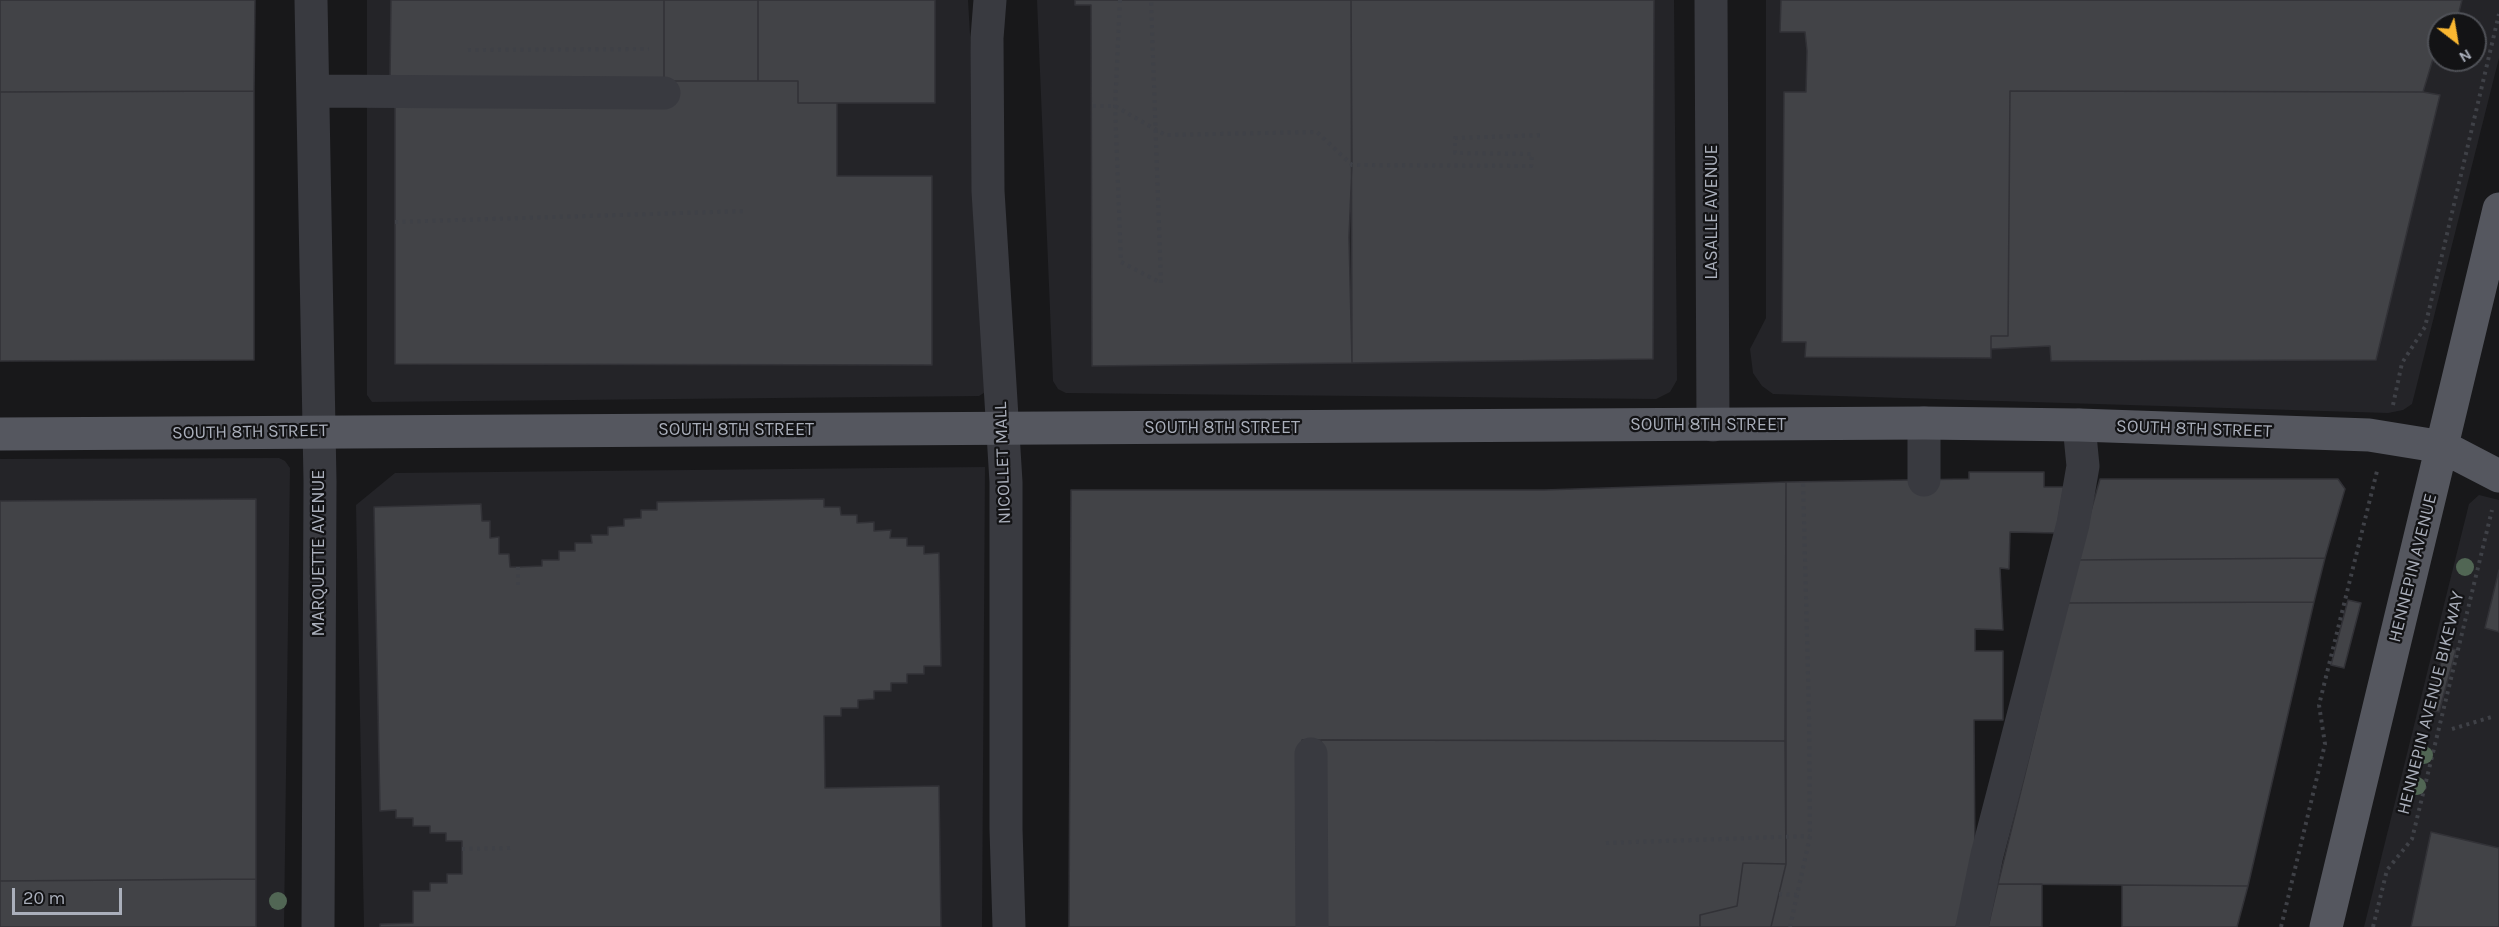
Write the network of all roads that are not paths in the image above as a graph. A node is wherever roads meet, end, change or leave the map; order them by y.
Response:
1 (311, 0) edge
2 (990, 0) edge
3 (1711, 0) edge
4 (313, 91) junction
5 (664, 93) dead end
6 (2497, 224) edge
7 (1924, 423) junction
8 (1713, 424) junction
9 (2079, 425) junction
10 (1002, 430) junction
11 (319, 432) junction
12 (0, 434) edge
13 (2443, 447) junction
14 (1924, 480) dead end
15 (2497, 488) edge
16 (1311, 754) dead end
17 (318, 927) edge
18 (1009, 927) edge
19 (1312, 927) edge
20 (1972, 927) edge
21 (2326, 927) edge

1 - 4 street, MARQUETTE AVENUE
2 - 10 street, NICOLLET MALL
3 - 8 street, LASALLE AVENUE
4 - 5 street
4 - 11 street, MARQUETTE AVENUE
6 - 13 main road, HENNEPIN AVENUE
7 - 8 main road, SOUTH 8TH STREET
7 - 9 main road, SOUTH 8TH STREET
7 - 14 street
8 - 10 main road, SOUTH 8TH STREET
9 - 13 main road, SOUTH 8TH STREET
9 - 20 street
10 - 11 main road, SOUTH 8TH STREET
10 - 18 street, NICOLLET MALL
11 - 12 main road, SOUTH 8TH STREET
11 - 17 street, MARQUETTE AVENUE
13 - 15 main road, SOUTH 8TH STREET
13 - 21 main road, HENNEPIN AVENUE
16 - 19 street

